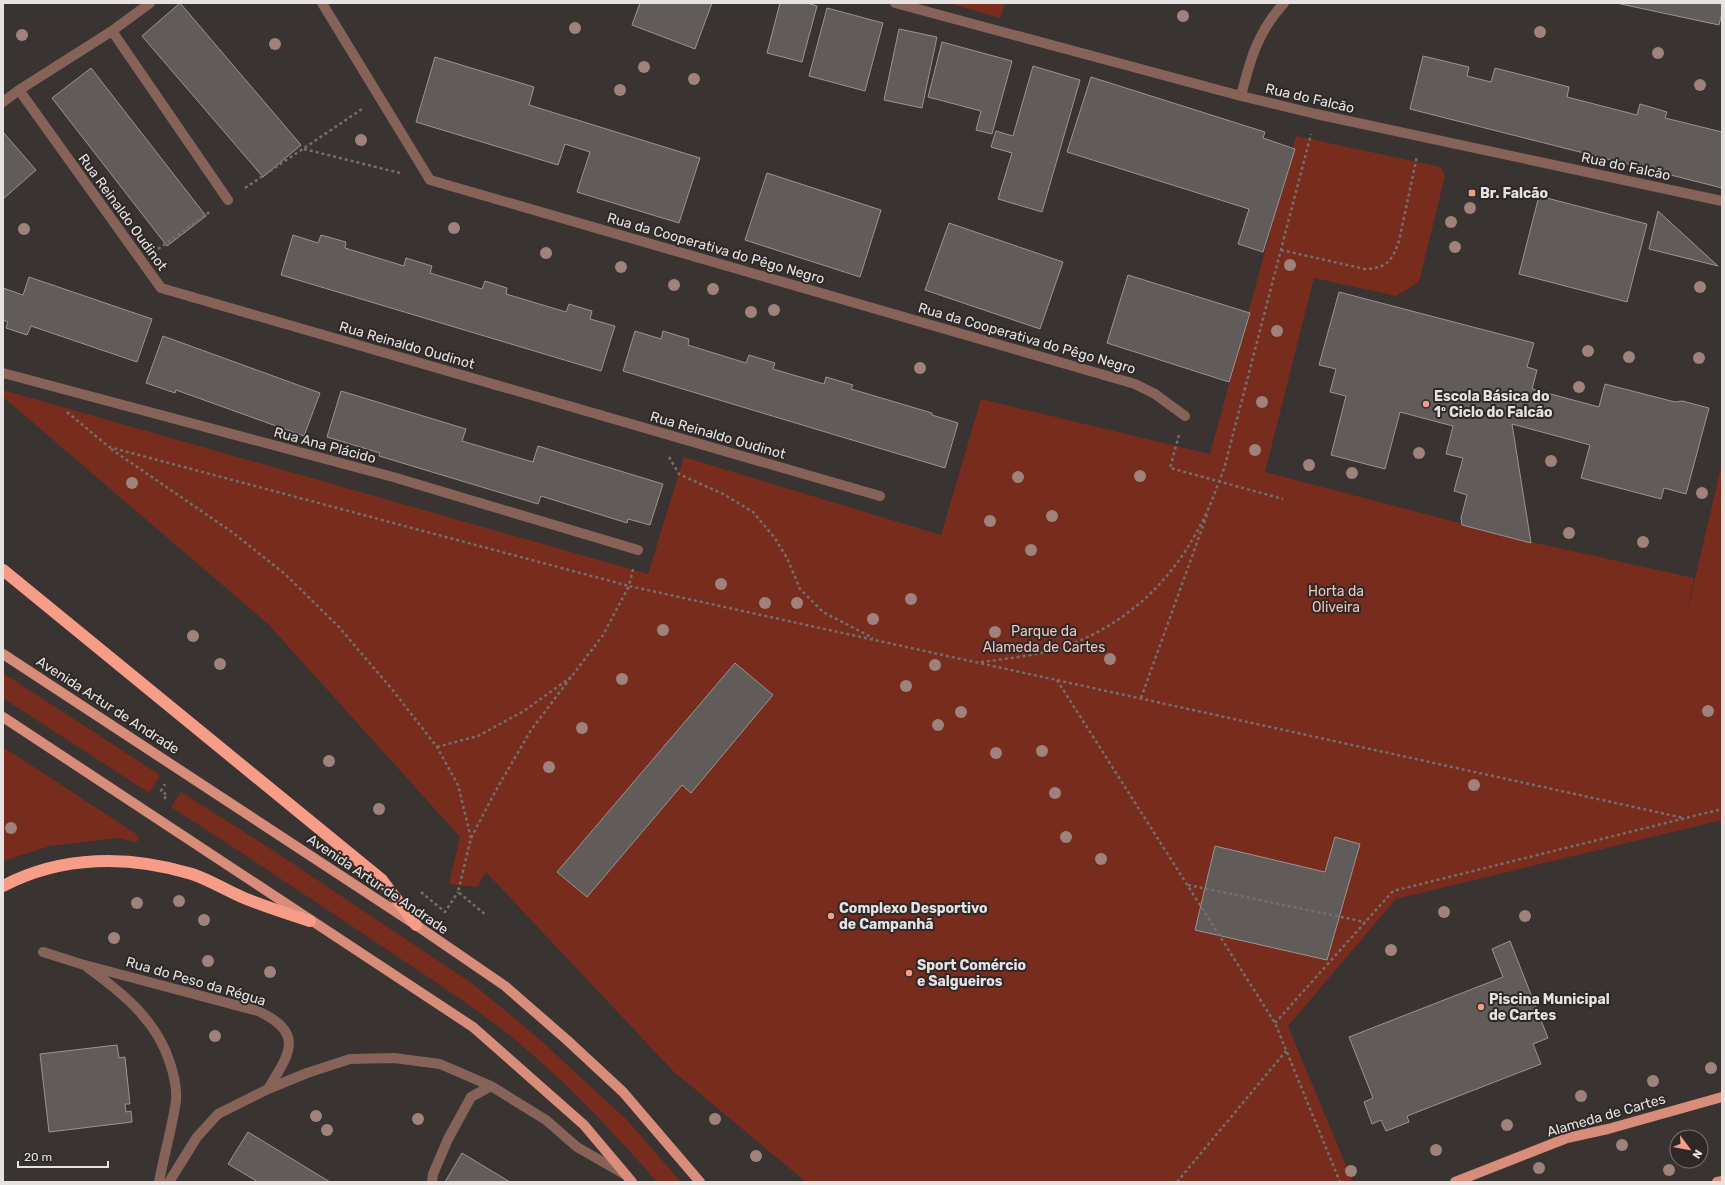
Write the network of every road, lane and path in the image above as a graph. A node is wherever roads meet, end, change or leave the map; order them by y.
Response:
1 (150, 3) edge
2 (322, 3) edge
3 (895, 3) edge
4 (1284, 3) edge
5 (112, 31) junction
6 (19, 90) junction
7 (1241, 96) junction
8 (381, 97) junction
9 (3, 102) edge
10 (1316, 114) junction
11 (1421, 137) junction
12 (304, 149) junction
13 (430, 180) junction
14 (228, 200) junction
15 (1722, 201) edge
16 (1281, 250) junction
17 (140, 261) junction
18 (3, 373) edge
19 (63, 409) dead end
20 (1185, 416) joint
21 (655, 431) junction
22 (109, 447) junction
23 (1219, 482) junction
24 (880, 496) dead end
25 (1283, 499) dead end
26 (638, 550) joint
27 (3, 570) edge
28 (629, 586) junction
29 (877, 640) junction
30 (3, 654) edge
31 (979, 662) junction
32 (574, 675) junction
33 (1057, 680) junction
34 (1141, 698) junction
35 (3, 717) edge
36 (437, 747) junction
37 (168, 778) dead end
38 (162, 802) dead end
39 (1722, 809) edge
40 (1684, 818) junction
41 (471, 838) junction
42 (1187, 885) junction
43 (3, 886) edge
44 (486, 915) dead end
45 (310, 921) junction
46 (1366, 922) junction
47 (416, 925) junction
48 (43, 952) dead end
49 (81, 964) junction
50 (1274, 1024) junction
51 (1286, 1051) junction
52 (490, 1086) junction
53 (268, 1089) junction
54 (1722, 1097) edge
55 (630, 1179) edge
56 (1722, 1181) edge
57 (159, 1182) edge
58 (169, 1182) edge
59 (432, 1182) edge
60 (700, 1182) edge
61 (1177, 1182) edge
62 (1340, 1182) edge
63 (1455, 1182) edge
64 (1717, 1182) edge

1 - 5 street
2 - 8 street
3 - 7 street, Rua do Falcão
4 - 7 street
5 - 6 street
5 - 14 street
6 - 9 street
6 - 17 street, Rua Reinaldo Oudinot
7 - 10 street, Rua do Falcão
8 - 12 path
8 - 13 street
10 - 11 street, Rua do Falcão
10 - 16 path
11 - 15 street, Rua do Falcão
11 - 16 path
12 - 13 path
12 - 14 path
13 - 20 street, Rua da Cooperativa do Pêgo Negro
14 - 17 path
16 - 23 path
17 - 21 street, Rua Reinaldo Oudinot
18 - 26 street, Rua Ana Plácido
19 - 22 path
20 - 23 path
21 - 24 street, Rua Reinaldo Oudinot
21 - 29 path
22 - 28 path
22 - 36 path
23 - 25 path
23 - 31 path
23 - 34 path
26 - 28 path
27 - 47 highway
28 - 29 path
28 - 32 path
29 - 31 path
30 - 47 main road, Avenida Artur de Andrade
31 - 33 path
32 - 36 path
32 - 41 path
33 - 34 path
33 - 42 path
34 - 40 path
35 - 45 main road
36 - 41 path
37 - 38 path
39 - 40 path
40 - 46 path
41 - 44 path
42 - 46 path
42 - 50 path
43 - 45 highway
45 - 55 main road
46 - 50 path
47 - 60 main road, Avenida Artur de Andrade
48 - 49 street, Rua do Peso da Régua
49 - 53 street, Rua do Peso da Régua
49 - 57 street
50 - 51 path
51 - 61 path
51 - 62 path
52 - 53 street
52 - 55 street
52 - 59 street
53 - 58 street
54 - 63 main road, Alameda de Cartes
56 - 64 main road

